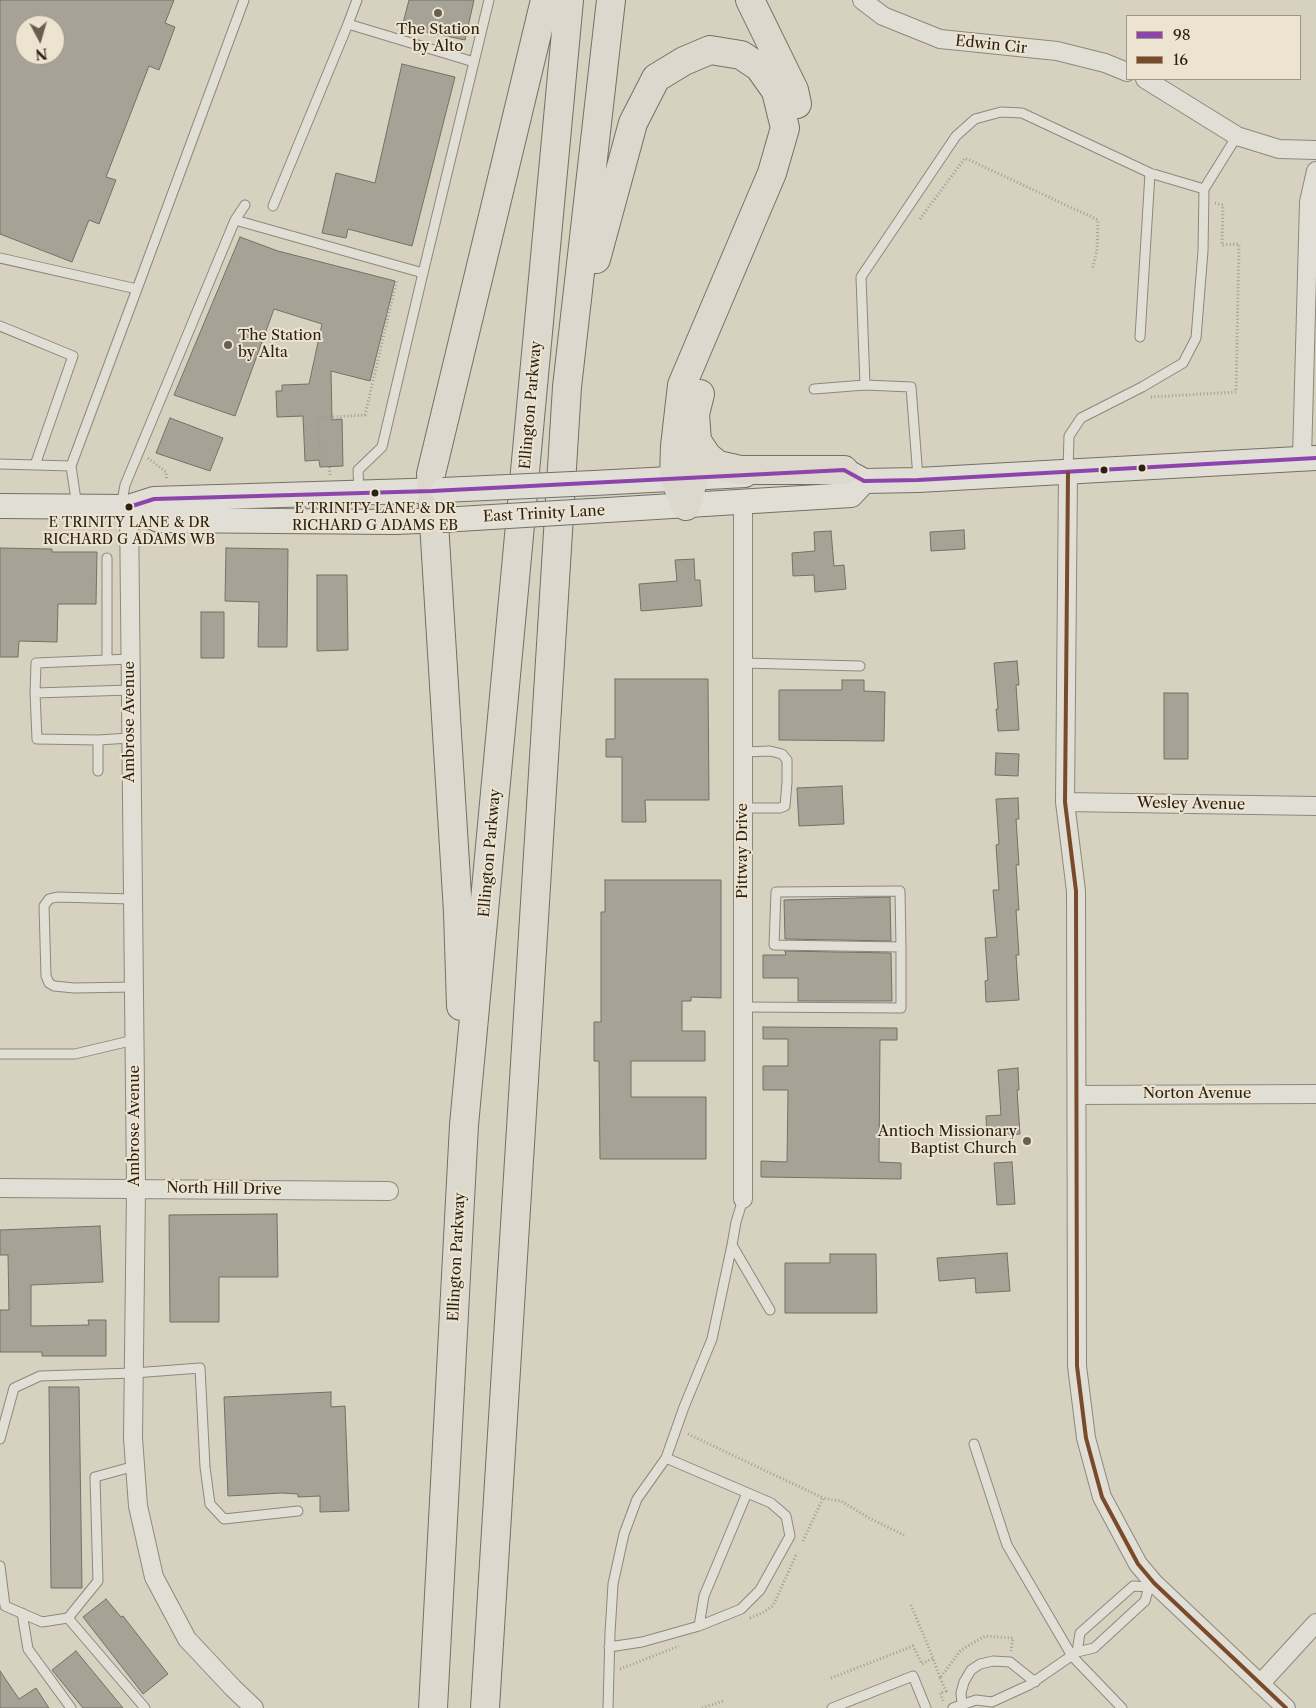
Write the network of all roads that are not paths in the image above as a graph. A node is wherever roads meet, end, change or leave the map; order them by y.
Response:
1 (244, 0) edge
2 (357, 0) edge
3 (489, 0) edge
4 (546, 0) edge
5 (569, 0) edge
6 (611, 0) edge
7 (750, 0) edge
8 (862, 0) edge
9 (348, 24) junction
10 (474, 62) junction
11 (1126, 72) edge
12 (1147, 80) edge
13 (1238, 136) junction
14 (1316, 150) edge
15 (1316, 171) edge
16 (1150, 173) junction
17 (1204, 189) junction
18 (245, 205) dead end
19 (274, 206) dead end
20 (235, 220) junction
21 (0, 258) edge
22 (423, 273) junction
23 (137, 289) junction
24 (0, 326) edge
25 (1140, 337) dead end
26 (865, 385) junction
27 (567, 387) junction
28 (814, 389) dead end
29 (697, 441) junction
30 (1309, 458) edge
31 (0, 464) edge
32 (35, 465) junction
33 (71, 466) junction
34 (1068, 473) junction
35 (854, 476) junction
36 (684, 478) junction
37 (918, 480) junction
38 (437, 491) junction
39 (360, 493) junction
40 (743, 502) junction
41 (0, 506) edge
42 (686, 506) junction
43 (77, 507) junction
44 (125, 507) junction
45 (438, 520) junction
46 (107, 558) dead end
47 (107, 659) junction
48 (130, 659) junction
49 (743, 663) junction
50 (860, 666) dead end
51 (130, 690) junction
52 (34, 693) junction
53 (130, 738) junction
54 (98, 740) junction
55 (743, 752) junction
56 (98, 771) dead end
57 (1065, 802) junction
58 (1316, 806) edge
59 (743, 808) junction
60 (132, 899) junction
61 (901, 947) junction
62 (134, 987) junction
63 (743, 1007) junction
64 (134, 1040) junction
65 (0, 1054) edge
66 (1316, 1094) edge
67 (1077, 1096) junction
68 (464, 1125) junction
69 (0, 1188) edge
70 (136, 1188) junction
71 (389, 1191) dead end
72 (743, 1199) joint
73 (732, 1245) junction
74 (770, 1310) dead end
75 (134, 1373) junction
76 (0, 1439) edge
77 (974, 1444) dead end
78 (666, 1458) junction
79 (136, 1466) junction
80 (747, 1493) junction
81 (298, 1511) dead end
82 (0, 1566) edge
83 (1152, 1585) junction
84 (22, 1613) junction
85 (68, 1618) junction
86 (1316, 1623) edge
87 (699, 1626) junction
88 (609, 1647) junction
89 (1074, 1654) junction
90 (1035, 1682) junction
91 (1260, 1684) junction
92 (990, 1705) edge
93 (957, 1706) edge
94 (71, 1708) edge
95 (146, 1708) edge
96 (254, 1708) edge
97 (433, 1708) edge
98 (486, 1708) edge
99 (608, 1708) edge
100 (832, 1708) edge
101 (926, 1708) edge
102 (1122, 1708) edge
103 (1286, 1708) edge

1 - 23 lane
2 - 9 lane
3 - 10 lane
4 - 38 highway
5 - 68 highway, Ellington Parkway
6 - 27 highway
7 - 29 highway
8 - 11 street, Edwin Cir
9 - 10 lane
9 - 19 lane
10 - 22 lane
12 - 13 street
13 - 14 street
13 - 17 lane
15 - 30 street
16 - 17 lane
16 - 25 lane
16 - 26 lane
17 - 34 lane
18 - 20 lane
20 - 22 lane
20 - 44 lane
21 - 23 lane
22 - 39 lane
23 - 33 lane
24 - 32 lane
26 - 28 lane
26 - 37 lane
27 - 36 highway
27 - 98 highway
29 - 35 highway
29 - 36 highway
30 - 34 main road, East Trinity Lane
31 - 32 lane
32 - 33 lane
33 - 43 lane
34 - 37 main road, East Trinity Lane
34 - 57 street
35 - 36 main road, East Trinity Lane
35 - 37 main road, East Trinity Lane
35 - 40 main road, East Trinity Lane
36 - 38 main road, East Trinity Lane, bridge
36 - 42 highway
38 - 39 main road, East Trinity Lane
38 - 45 highway
39 - 44 main road, East Trinity Lane
40 - 42 main road, East Trinity Lane
40 - 49 street, Pittway Drive
41 - 43 main road, East Trinity Lane
42 - 45 main road, East Trinity Lane, bridge
43 - 44 main road, East Trinity Lane
44 - 45 main road, East Trinity Lane
44 - 48 street, Ambrose Avenue
45 - 68 highway
46 - 47 lane
47 - 48 lane
47 - 52 lane
48 - 51 street, Ambrose Avenue
49 - 50 lane
49 - 55 street, Pittway Drive
51 - 52 lane
51 - 53 street, Ambrose Avenue
52 - 54 lane
53 - 54 lane
53 - 60 street, Ambrose Avenue
54 - 56 lane
55 - 59 street, Pittway Drive
55 - 59 lane
57 - 58 street, Wesley Avenue
57 - 67 street
59 - 63 street, Pittway Drive
60 - 62 street, Ambrose Avenue
60 - 62 lane
61 - 61 lane
61 - 63 lane
62 - 64 street, Ambrose Avenue
63 - 72 street, Pittway Drive
64 - 65 lane
64 - 70 street, Ambrose Avenue
66 - 67 street, Norton Avenue
67 - 83 street
68 - 97 highway, Ellington Parkway
69 - 70 street, North Hill Drive
70 - 71 street, North Hill Drive
70 - 75 street, Ambrose Avenue
72 - 73 lane
73 - 74 lane
73 - 78 lane
75 - 76 lane
75 - 79 street, Ambrose Avenue
75 - 81 lane
77 - 89 lane
78 - 80 lane
78 - 88 lane
79 - 85 lane
79 - 96 street, Ambrose Avenue
80 - 87 lane
80 - 87 lane
82 - 84 lane
83 - 89 lane
83 - 89 lane
83 - 91 street
84 - 85 lane
84 - 94 lane
85 - 95 lane
86 - 91 street
87 - 88 lane
88 - 99 lane
89 - 90 lane
89 - 102 lane
90 - 92 lane
90 - 93 lane
91 - 103 street
92 - 93 lane
100 - 101 lane

